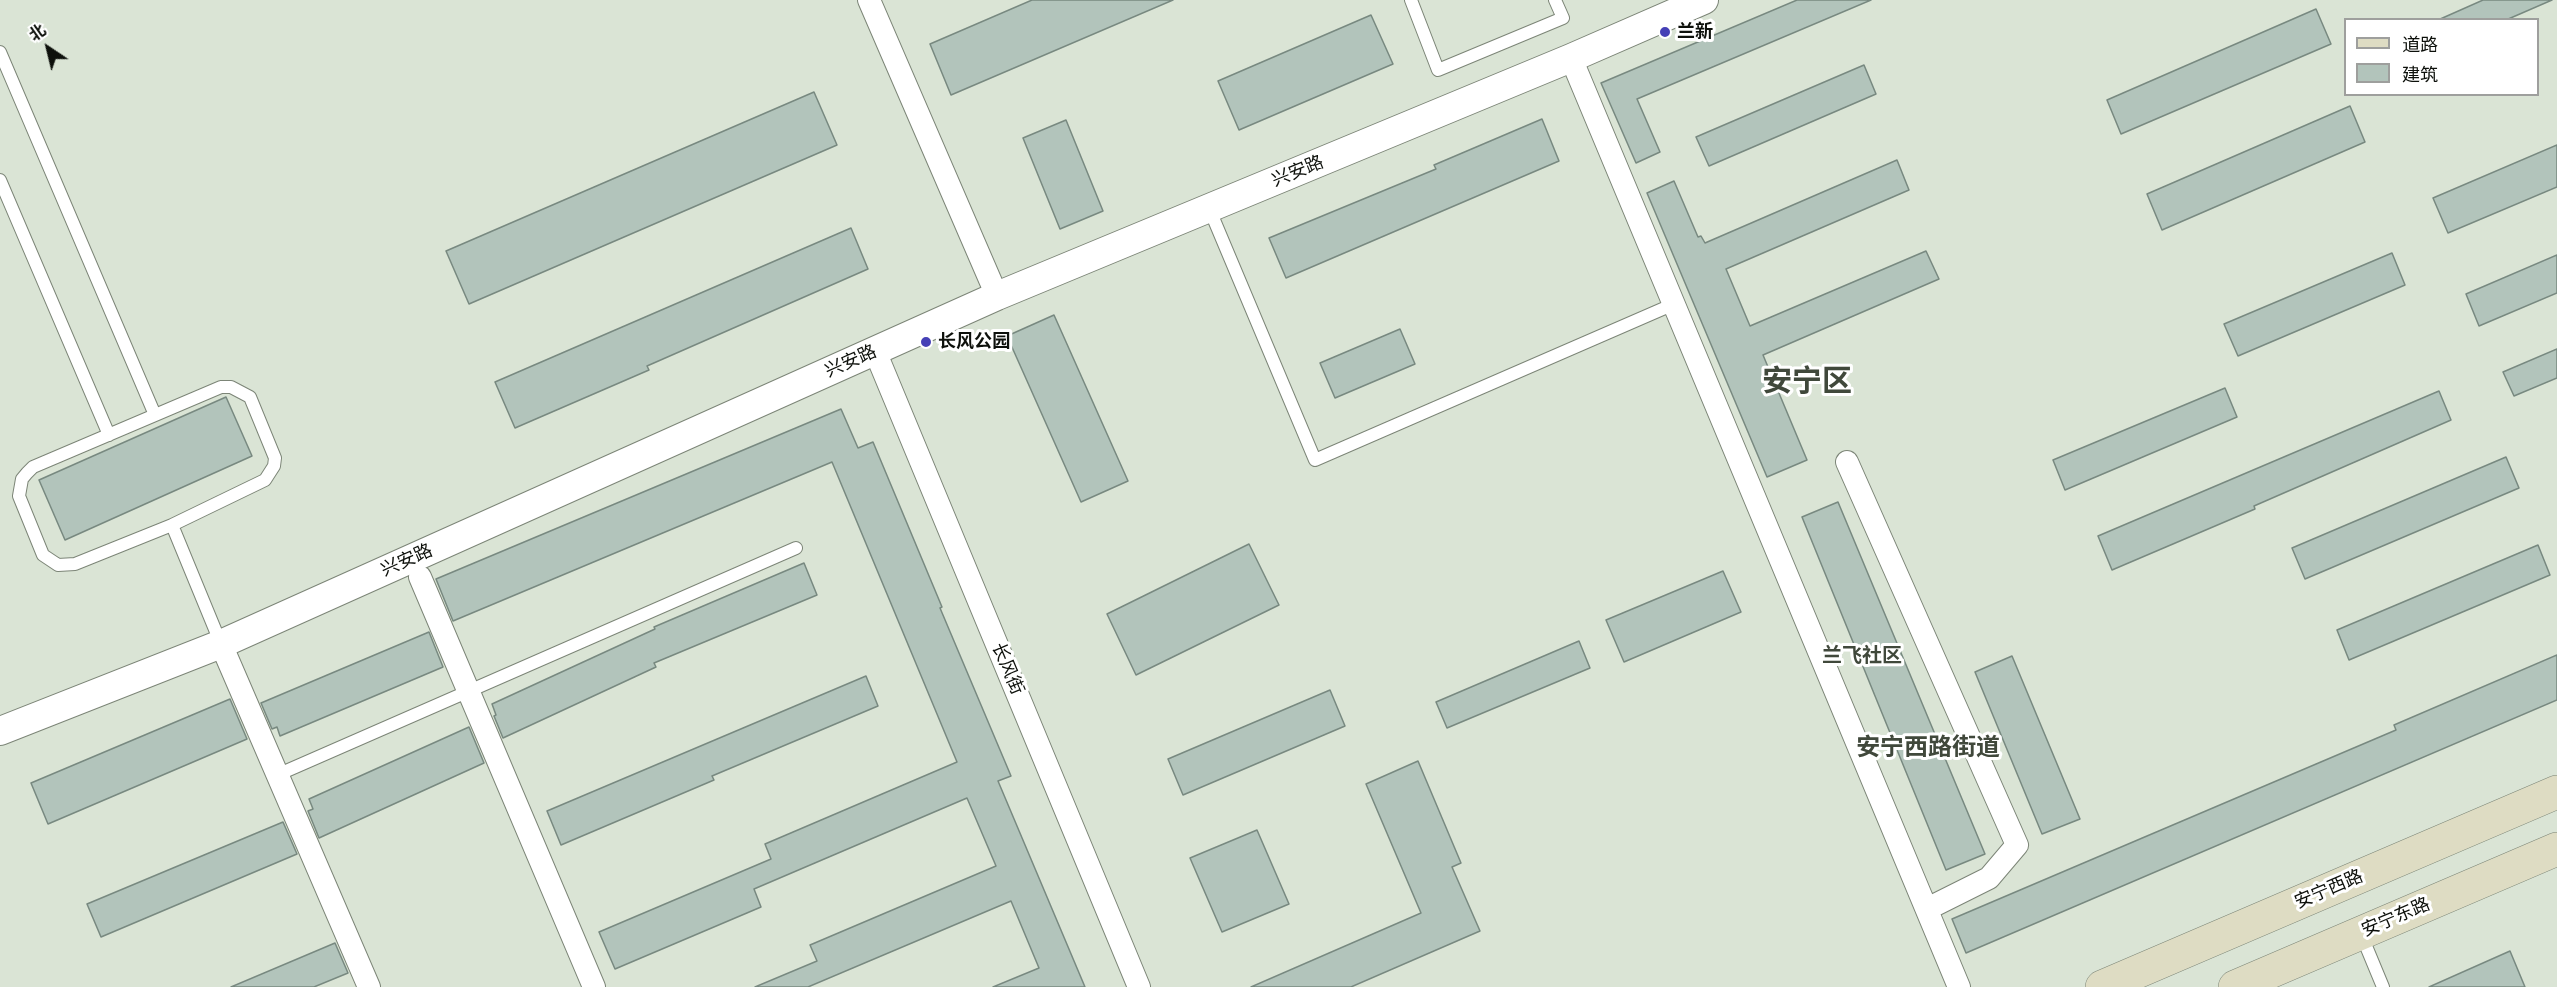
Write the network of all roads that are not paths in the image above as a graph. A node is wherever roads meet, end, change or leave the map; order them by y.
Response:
1 (869, 0) edge
2 (1411, 0) edge
3 (1556, 0) edge
4 (1704, 0) edge
5 (0, 52) edge
6 (1571, 58) junction
7 (0, 180) edge
8 (1209, 208) junction
9 (997, 296) junction
10 (1674, 304) junction
11 (875, 351) junction
12 (155, 415) junction
13 (109, 435) junction
14 (1847, 462) dead end
15 (172, 525) junction
16 (796, 548) dead end
17 (420, 577) dead end
18 (221, 644) junction
19 (469, 693) junction
20 (0, 731) edge
21 (277, 775) junction
22 (2557, 792) edge
23 (2557, 849) edge
24 (1927, 909) junction
25 (2360, 933) junction
26 (369, 987) edge
27 (594, 987) edge
28 (1138, 987) edge
29 (1959, 987) edge
30 (2102, 987) edge
31 (2235, 987) edge
32 (2383, 987) edge

1 - 9 street
2 - 3 lane
4 - 6 street, 兴安路
5 - 12 lane
6 - 8 street, 兴安路
6 - 10 street
7 - 13 lane
8 - 9 street, 兴安路
8 - 10 lane
9 - 11 street, 兴安路
10 - 24 street
11 - 18 street, 兴安路
11 - 28 street, 长风街
12 - 13 lane
12 - 15 lane
13 - 15 lane
14 - 24 street
15 - 18 lane
16 - 19 lane
17 - 19 street
18 - 20 street, 兴安路
18 - 21 street
19 - 21 lane
19 - 27 street
21 - 26 street
22 - 30 main road, 安宁西路
23 - 25 main road, 安宁东路
24 - 29 street
25 - 31 main road, 安宁东路
25 - 32 lane

